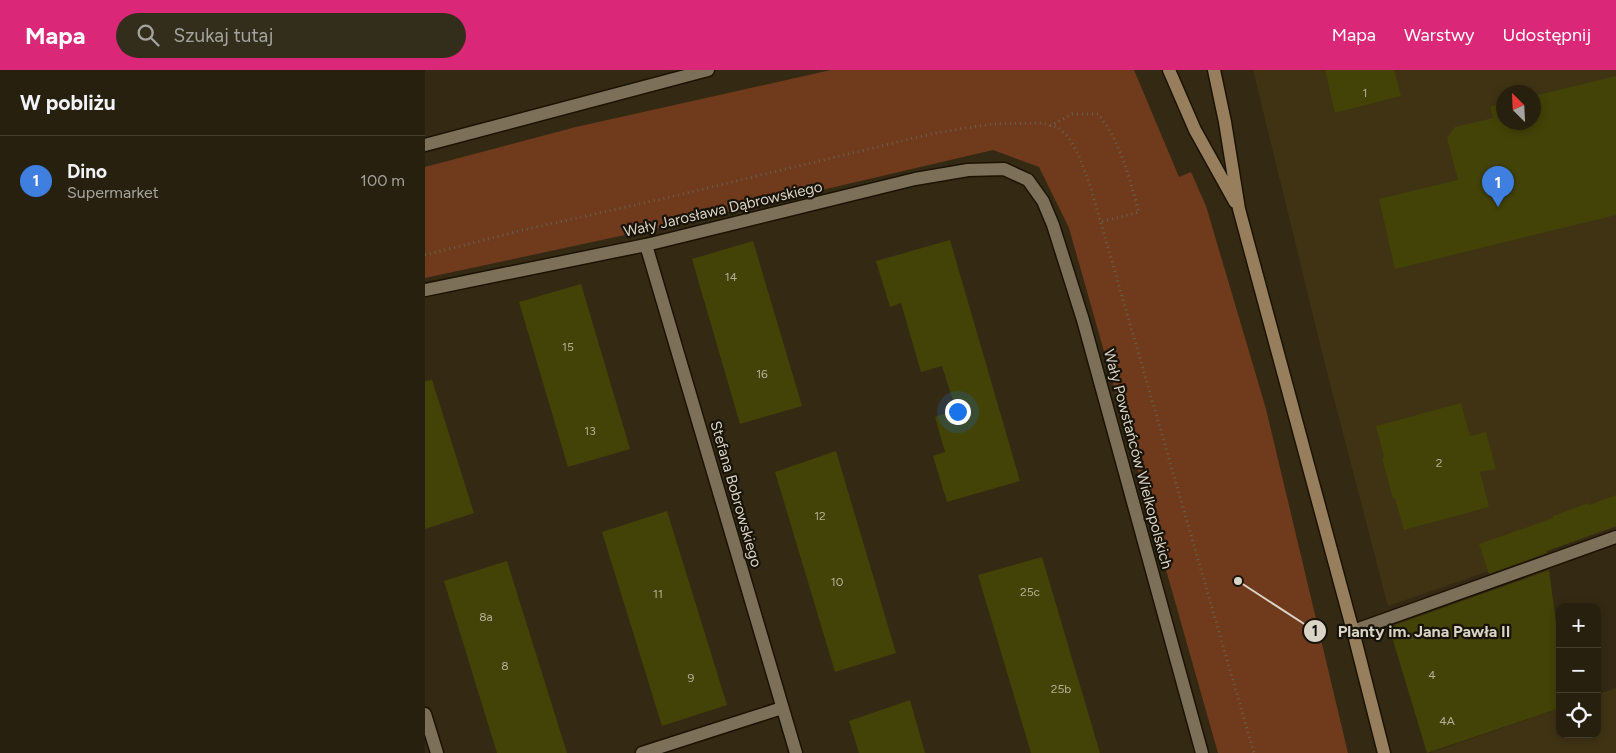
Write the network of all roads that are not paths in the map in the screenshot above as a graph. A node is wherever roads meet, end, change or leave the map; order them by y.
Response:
1 (708, 70) edge
2 (1169, 70) edge
3 (1215, 70) edge
4 (425, 146) edge
5 (1028, 180) joint
6 (1239, 209) junction
7 (646, 245) junction
8 (425, 290) edge
9 (1616, 537) edge
10 (1353, 631) junction
11 (782, 708) junction
12 (425, 714) edge
13 (437, 753) edge
14 (642, 753) edge
15 (795, 753) edge
16 (1202, 753) edge
17 (1384, 753) edge

1 - 4 street
2 - 6 main road
3 - 6 main road
5 - 7 street, Wały Jarosława Dąbrowskiego
5 - 16 street, Wały Powstańców Wielkopolskich
6 - 10 main road
7 - 8 street, Wały Jarosława Dąbrowskiego
7 - 11 street, Stefana Bobrowskiego
9 - 10 street
10 - 17 main road
11 - 14 street
11 - 15 street, Stefana Bobrowskiego
12 - 13 street

